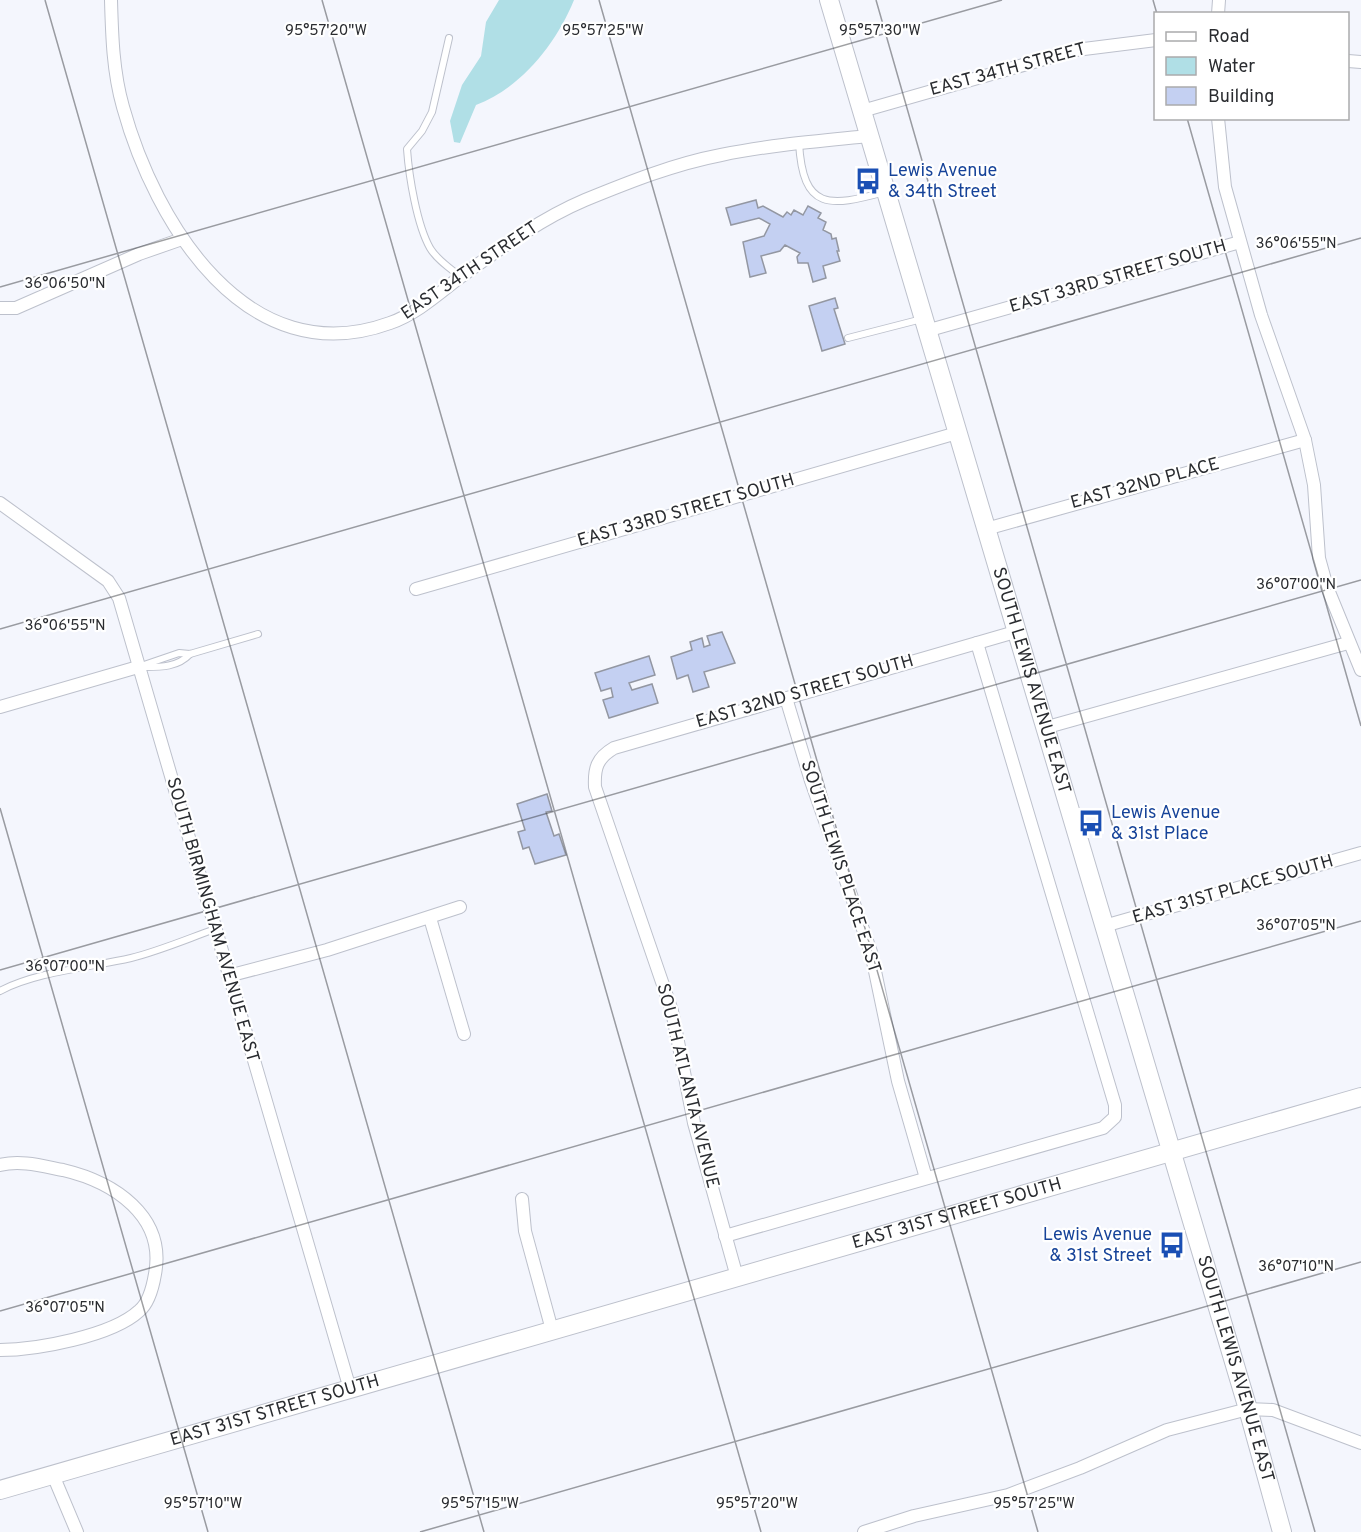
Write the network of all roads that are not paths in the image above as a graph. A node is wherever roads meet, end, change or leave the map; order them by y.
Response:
1 (111, 0) edge
2 (829, 0) edge
3 (449, 38) dead end
4 (1154, 40) edge
5 (862, 111) junction
6 (1218, 120) edge
7 (868, 136) junction
8 (799, 143) junction
9 (885, 192) junction
10 (182, 239) junction
11 (1240, 242) junction
12 (461, 277) junction
13 (0, 308) edge
14 (924, 325) junction
15 (848, 338) dead end
16 (957, 433) junction
17 (1305, 440) junction
18 (0, 504) edge
19 (986, 529) junction
20 (416, 589) dead end
21 (1015, 632) junction
22 (258, 634) dead end
23 (977, 643) junction
24 (1348, 643) junction
25 (138, 667) junction
26 (1361, 670) edge
27 (786, 698) junction
28 (0, 707) edge
29 (1044, 728) junction
30 (599, 760) joint
31 (1361, 853) edge
32 (460, 907) dead end
33 (430, 918) junction
34 (1104, 926) junction
35 (215, 929) junction
36 (228, 976) junction
37 (0, 991) edge
38 (464, 1034) dead end
39 (1361, 1097) edge
40 (1170, 1152) junction
41 (0, 1165) edge
42 (926, 1178) junction
43 (522, 1198) dead end
44 (725, 1236) junction
45 (736, 1277) junction
46 (552, 1330) junction
47 (0, 1350) edge
48 (350, 1389) junction
49 (1248, 1408) junction
50 (1361, 1443) edge
51 (53, 1475) junction
52 (0, 1491) edge
53 (77, 1532) edge
54 (864, 1532) edge
55 (1282, 1532) edge

1 - 10 street, EAST 34TH STREET
2 - 5 main road, SOUTH LEWIS AVENUE EAST
3 - 12 lane
4 - 5 street, EAST 34TH STREET
5 - 7 main road, SOUTH LEWIS AVENUE EAST
6 - 11 street
7 - 8 street, EAST 34TH STREET
7 - 9 main road, SOUTH LEWIS AVENUE EAST
8 - 9 lane
8 - 12 street, EAST 34TH STREET
9 - 14 main road, SOUTH LEWIS AVENUE EAST
10 - 12 street, EAST 34TH STREET
10 - 13 street
11 - 14 street, EAST 33RD STREET SOUTH
11 - 17 street
14 - 15 lane
14 - 16 main road, SOUTH LEWIS AVENUE EAST
16 - 19 main road, SOUTH LEWIS AVENUE EAST
16 - 20 street, EAST 33RD STREET SOUTH
17 - 19 street, EAST 32ND PLACE
17 - 24 street
18 - 25 street, SOUTH BIRMINGHAM AVENUE EAST
19 - 21 main road, SOUTH LEWIS AVENUE EAST
21 - 23 street, EAST 32ND STREET SOUTH
21 - 29 main road, SOUTH LEWIS AVENUE EAST
22 - 25 lane
23 - 27 street, EAST 32ND STREET SOUTH
23 - 42 street
24 - 26 street
24 - 29 street
25 - 28 street
25 - 35 street, SOUTH BIRMINGHAM AVENUE EAST
27 - 30 street, EAST 32ND STREET SOUTH
27 - 42 street, SOUTH LEWIS PLACE EAST
29 - 34 main road, SOUTH LEWIS AVENUE EAST
30 - 44 street, SOUTH ATLANTA AVENUE
31 - 34 street, EAST 31ST PLACE SOUTH
32 - 33 street
33 - 36 street
33 - 38 street
34 - 40 main road, SOUTH LEWIS AVENUE EAST
35 - 36 street, SOUTH BIRMINGHAM AVENUE EAST
35 - 37 lane
36 - 48 street, SOUTH BIRMINGHAM AVENUE EAST
39 - 40 main road, EAST 31ST STREET SOUTH
40 - 45 main road, EAST 31ST STREET SOUTH
40 - 49 main road, SOUTH LEWIS AVENUE EAST
41 - 47 street
42 - 44 street
43 - 46 street
44 - 45 street, SOUTH ATLANTA AVENUE
45 - 46 main road, EAST 31ST STREET SOUTH
46 - 48 main road, EAST 31ST STREET SOUTH
48 - 51 main road, EAST 31ST STREET SOUTH
49 - 50 street
49 - 54 street
49 - 55 main road, SOUTH LEWIS AVENUE EAST
51 - 52 main road, EAST 31ST STREET SOUTH
51 - 53 street

